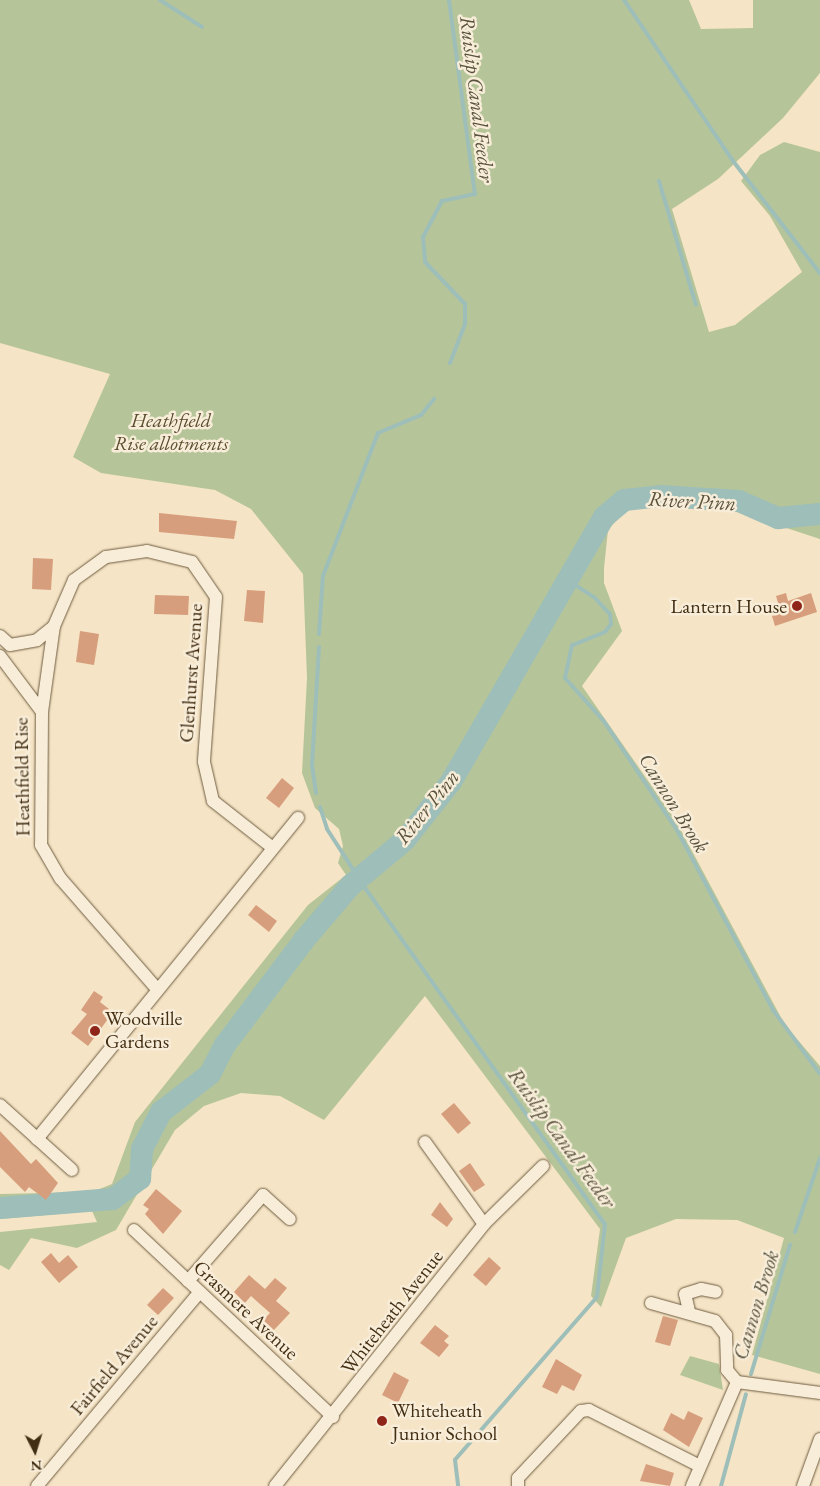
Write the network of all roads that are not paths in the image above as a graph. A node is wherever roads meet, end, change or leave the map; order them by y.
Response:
1 (54, 626) junction
2 (0, 636) edge
3 (0, 656) edge
4 (42, 712) junction
5 (298, 818) dead end
6 (273, 848) junction
7 (158, 990) junction
8 (0, 1105) edge
9 (37, 1138) junction
10 (425, 1142) dead end
11 (543, 1166) dead end
12 (72, 1170) dead end
13 (290, 1219) dead end
14 (484, 1224) junction
15 (134, 1230) dead end
16 (188, 1280) junction
17 (200, 1292) junction
18 (716, 1292) dead end
19 (651, 1302) dead end
20 (689, 1311) junction
21 (737, 1382) junction
22 (820, 1393) edge
23 (333, 1416) junction
24 (820, 1439) edge
25 (817, 1459) edge
26 (700, 1466) junction
27 (38, 1486) edge
28 (275, 1486) edge
29 (518, 1486) edge
30 (692, 1486) edge
31 (803, 1486) edge

1 - 2 street
1 - 4 street, Glenhurst Avenue
1 - 6 street, Glenhurst Avenue
3 - 4 street, Heathfield Rise
4 - 7 street, Heathfield Rise
5 - 6 street
6 - 7 street
7 - 9 street
8 - 9 street
9 - 12 street
10 - 14 street
11 - 14 street, Whiteheath Avenue
13 - 16 street
14 - 23 street, Whiteheath Avenue
15 - 16 street, Grasmere Avenue
16 - 17 street, Grasmere Avenue
17 - 23 street, Grasmere Avenue
17 - 27 street, Fairfield Avenue
18 - 20 street
19 - 20 street
20 - 21 street
21 - 22 street
21 - 26 street
23 - 28 street, Whiteheath Avenue
24 - 25 street
25 - 31 street
26 - 29 street
26 - 30 street

